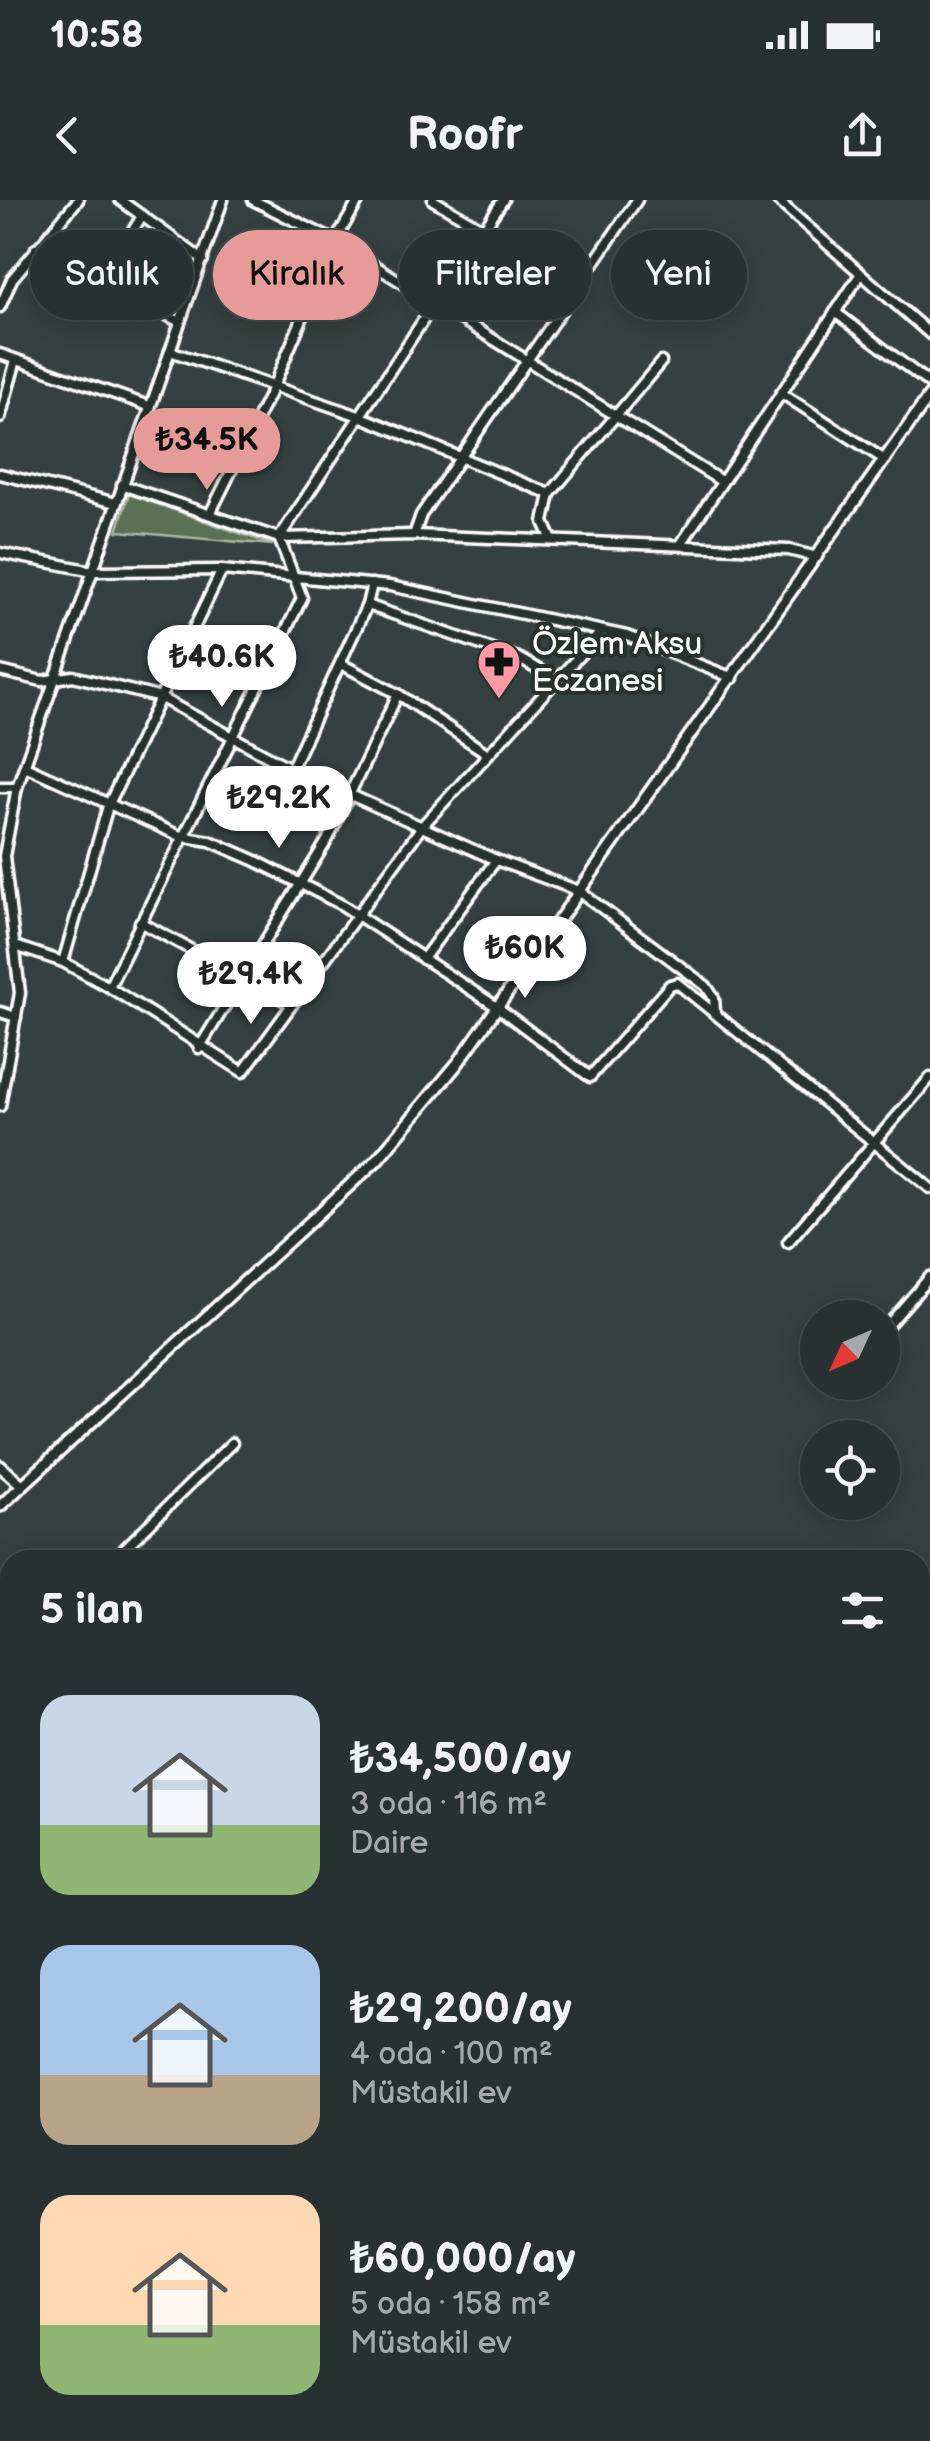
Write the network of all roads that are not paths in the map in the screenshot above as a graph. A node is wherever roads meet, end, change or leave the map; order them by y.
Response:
1 (78, 200) edge
2 (120, 200) edge
3 (223, 200) edge
4 (252, 200) edge
5 (359, 200) edge
6 (434, 200) edge
7 (502, 200) edge
8 (637, 200) edge
9 (776, 200) edge
10 (142, 216) junction
11 (484, 229) joint
12 (52, 230) edge
13 (133, 230) edge
14 (313, 230) edge
15 (342, 230) edge
16 (30, 256) edge
17 (203, 260) junction
18 (591, 270) edge
19 (860, 275) junction
20 (0, 307) edge
21 (835, 312) junction
22 (176, 320) edge
23 (302, 320) edge
24 (424, 320) edge
25 (466, 320) edge
26 (558, 320) edge
27 (180, 322) junction
28 (930, 334) edge
29 (170, 351) junction
30 (0, 354) edge
31 (16, 360) junction
32 (532, 360) junction
33 (660, 362) dead end
34 (930, 384) edge
35 (274, 385) junction
36 (781, 393) junction
37 (930, 395) edge
38 (149, 406) junction
39 (617, 416) junction
40 (362, 417) junction
41 (0, 418) edge
42 (462, 456) junction
43 (885, 460) junction
44 (0, 474) edge
45 (721, 482) junction
46 (122, 485) junction
47 (550, 494) junction
48 (116, 504) junction
49 (210, 514) junction
50 (414, 534) junction
51 (279, 538) junction
52 (552, 540) junction
53 (681, 544) junction
54 (0, 553) edge
55 (817, 556) junction
56 (92, 570) junction
57 (222, 570) junction
58 (296, 575) junction
59 (372, 584) junction
60 (367, 606) junction
61 (602, 630) junction
62 (341, 664) junction
63 (0, 671) edge
64 (55, 676) junction
65 (733, 678) junction
66 (556, 680) junction
67 (398, 694) junction
68 (161, 698) junction
69 (234, 738) junction
70 (488, 754) junction
71 (25, 766) junction
72 (290, 768) junction
73 (0, 787) edge
74 (17, 787) junction
75 (347, 792) junction
76 (108, 806) junction
77 (273, 808) dead end
78 (424, 825) junction
79 (180, 836) junction
80 (496, 860) junction
81 (301, 883) junction
82 (578, 891) junction
83 (356, 914) junction
84 (140, 922) junction
85 (0, 930) edge
86 (13, 930) junction
87 (15, 946) junction
88 (423, 959) junction
89 (62, 962) junction
90 (243, 975) junction
91 (109, 987) junction
92 (291, 1004) junction
93 (497, 1007) junction
94 (715, 1011) junction
95 (0, 1012) edge
96 (16, 1017) junction
97 (199, 1048) junction
98 (930, 1078) edge
99 (0, 1106) edge
100 (874, 1142) junction
101 (930, 1188) edge
102 (788, 1242) dead end
103 (930, 1277) edge
104 (900, 1311) edge
105 (232, 1444) dead end
106 (0, 1466) edge
107 (22, 1485) junction
108 (0, 1506) edge
109 (123, 1550) edge

1 - 12 street
2 - 10 street
3 - 17 street
4 - 14 street
5 - 15 street
6 - 11 street
7 - 11 street
8 - 18 street
9 - 19 street
10 - 13 street
10 - 17 street
16 - 20 street
17 - 27 street
19 - 21 street
19 - 28 street
21 - 34 street
21 - 36 street
22 - 27 street
23 - 35 street
24 - 40 street
25 - 32 street
26 - 32 street
27 - 29 street
29 - 35 street
29 - 38 street
30 - 31 street
31 - 38 street
31 - 41 street
32 - 39 street
32 - 42 street
33 - 39 street
35 - 40 street
35 - 49 street
36 - 43 street
36 - 45 street
37 - 43 street
38 - 46 street
39 - 45 street
39 - 47 street
40 - 42 street
40 - 51 street
42 - 47 street
42 - 50 street
43 - 55 street
44 - 48 street
45 - 53 street
46 - 48 street
46 - 49 street
47 - 52 street
48 - 56 street
49 - 51 street
50 - 51 street
50 - 52 street
51 - 58 street
52 - 53 street
53 - 55 street
54 - 56 street
55 - 65 street
56 - 57 street
56 - 64 street
57 - 58 street
57 - 68 street
58 - 59 street
58 - 69 street
59 - 60 street
59 - 61 street
60 - 62 street
60 - 66 street
61 - 65 street
61 - 66 street
62 - 67 street
62 - 72 street
63 - 64 street
64 - 68 street
64 - 71 street
65 - 82 street
66 - 70 street
67 - 70 street
67 - 75 street
68 - 69 street
68 - 76 street
69 - 72 street
69 - 79 street
70 - 78 street
71 - 74 street
71 - 76 street
72 - 75 street
72 - 77 street
73 - 74 street
74 - 86 street
75 - 78 street
75 - 81 street
76 - 79 street
76 - 89 street
78 - 80 street
78 - 83 street
79 - 81 street
79 - 84 street
80 - 82 street
80 - 88 street
81 - 83 street
81 - 90 street
82 - 93 street
82 - 94 street
83 - 88 street
83 - 92 street
84 - 90 street
84 - 91 street
85 - 86 street
86 - 87 street
87 - 89 street
87 - 96 street
88 - 93 street
89 - 91 street
90 - 92 street
90 - 97 street
91 - 97 street
92 - 97 street
93 - 94 street
93 - 107 street
94 - 100 street
95 - 96 street
96 - 99 street
98 - 100 street
100 - 101 street
100 - 102 street
103 - 104 street
105 - 109 street
106 - 107 street
107 - 108 street

